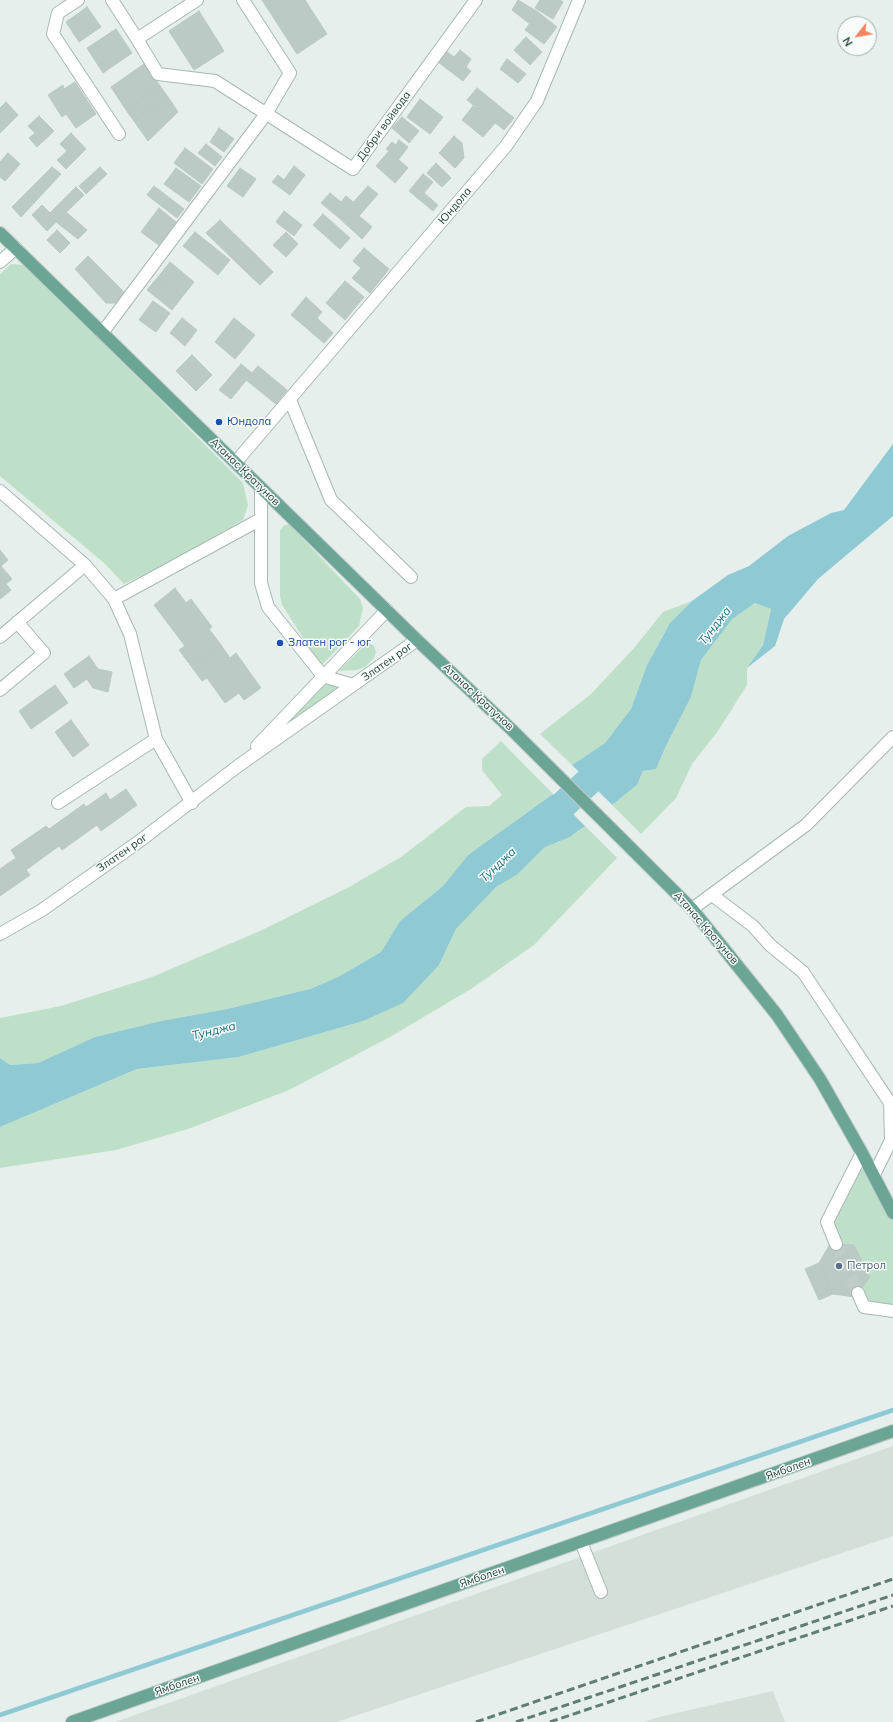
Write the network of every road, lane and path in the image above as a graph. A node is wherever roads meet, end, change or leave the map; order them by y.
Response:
1 (78, 0) edge
2 (112, 0) edge
3 (197, 0) edge
4 (243, 0) edge
5 (476, 0) edge
6 (579, 0) edge
7 (137, 39) junction
8 (266, 114) junction
9 (119, 134) dead end
10 (0, 233) edge
11 (16, 248) junction
12 (0, 262) edge
13 (102, 333) junction
14 (290, 400) junction
15 (235, 463) junction
16 (261, 488) junction
17 (0, 491) edge
18 (261, 519) junction
19 (85, 565) junction
20 (411, 577) dead end
21 (114, 599) junction
22 (387, 610) junction
23 (17, 622) junction
24 (0, 637) edge
25 (417, 640) junction
26 (323, 676) junction
27 (353, 685) junction
28 (0, 690) edge
29 (893, 737) edge
30 (156, 739) junction
31 (238, 766) junction
32 (58, 803) dead end
33 (192, 803) junction
34 (712, 895) junction
35 (692, 909) junction
36 (0, 934) edge
37 (862, 1153) junction
38 (874, 1175) junction
39 (893, 1213) edge
40 (836, 1244) tunnel mouth
41 (858, 1293) tunnel mouth
42 (893, 1311) edge
43 (893, 1431) edge
44 (581, 1542) junction
45 (601, 1592) dead end
46 (73, 1722) edge

1 - 9 street
2 - 7 street
3 - 7 street
4 - 8 street
5 - 8 street, Добри войвода
6 - 14 street, Юндола
7 - 8 street, Добри войвода
8 - 13 street
10 - 11 main road, Атанас Кратунов
11 - 12 street
11 - 13 main road, Атанас Кратунов
13 - 15 main road, Атанас Кратунов
14 - 15 street, Юндола
14 - 20 street
15 - 16 main road, Атанас Кратунов
16 - 18 street
16 - 22 main road, Атанас Кратунов
17 - 19 street
18 - 21 street
18 - 26 street
19 - 21 street
19 - 23 street
21 - 30 street
22 - 25 main road, Атанас Кратунов
22 - 26 street, Златен рог
23 - 24 street
23 - 28 street
25 - 27 street, Златен рог
25 - 35 main road, Атанас Кратунов
26 - 27 street
26 - 31 street, Златен рог
27 - 31 street, Златен рог
29 - 34 street
30 - 32 street
30 - 33 street
31 - 33 street, Златен рог
33 - 36 street, Златен рог
34 - 35 street
34 - 38 street
35 - 37 main road, Атанас Кратунов
37 - 38 main road, Атанас Кратунов
37 - 40 street
38 - 39 main road, Атанас Кратунов
41 - 42 street
43 - 44 main road, Ямболен
44 - 45 street
44 - 46 main road, Ямболен

